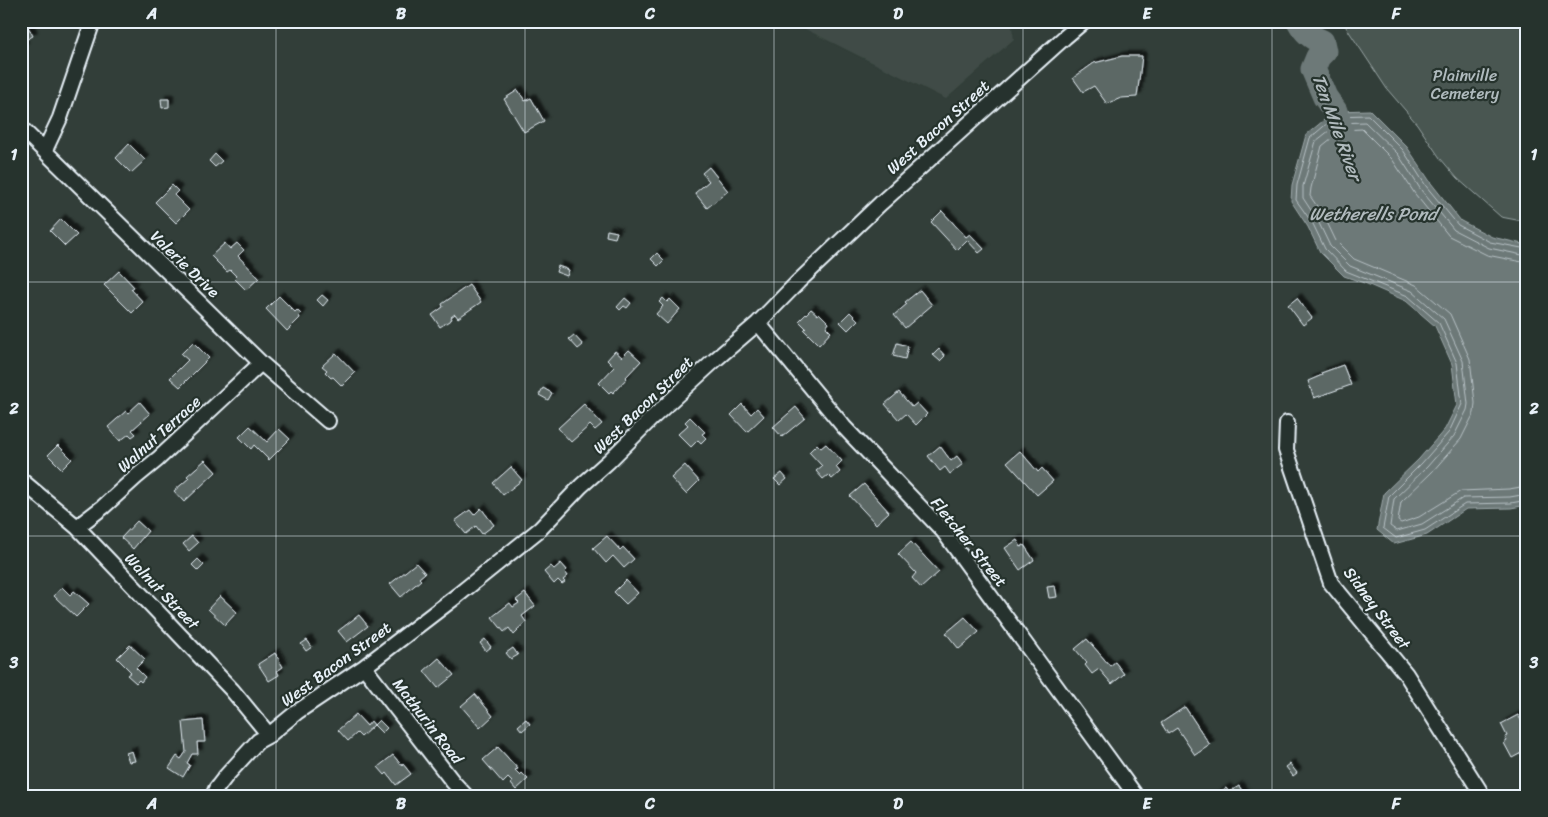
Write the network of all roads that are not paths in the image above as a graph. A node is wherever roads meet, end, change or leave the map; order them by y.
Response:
1 (93, 21) edge
2 (1084, 21) edge
3 (21, 128) edge
4 (45, 150) junction
5 (758, 323) junction
6 (261, 363) junction
7 (328, 421) dead end
8 (1287, 423) dead end
9 (21, 480) edge
10 (77, 527) junction
11 (364, 667) junction
12 (269, 735) junction
13 (213, 796) edge
14 (466, 796) edge
15 (1136, 796) edge
16 (1483, 796) edge

1 - 4 street
2 - 5 street, West Bacon Street
3 - 4 street, Valerie Drive
4 - 6 street, Valerie Drive
5 - 11 street, West Bacon Street
5 - 15 street, Fletcher Street
6 - 7 street, Valerie Drive
6 - 10 street, Walnut Terrace
8 - 16 street, Sidney Street
9 - 10 street, Walnut Street
10 - 12 street, Walnut Street
11 - 12 street, West Bacon Street
11 - 14 street, Mathurin Road
12 - 13 street, West Bacon Street

